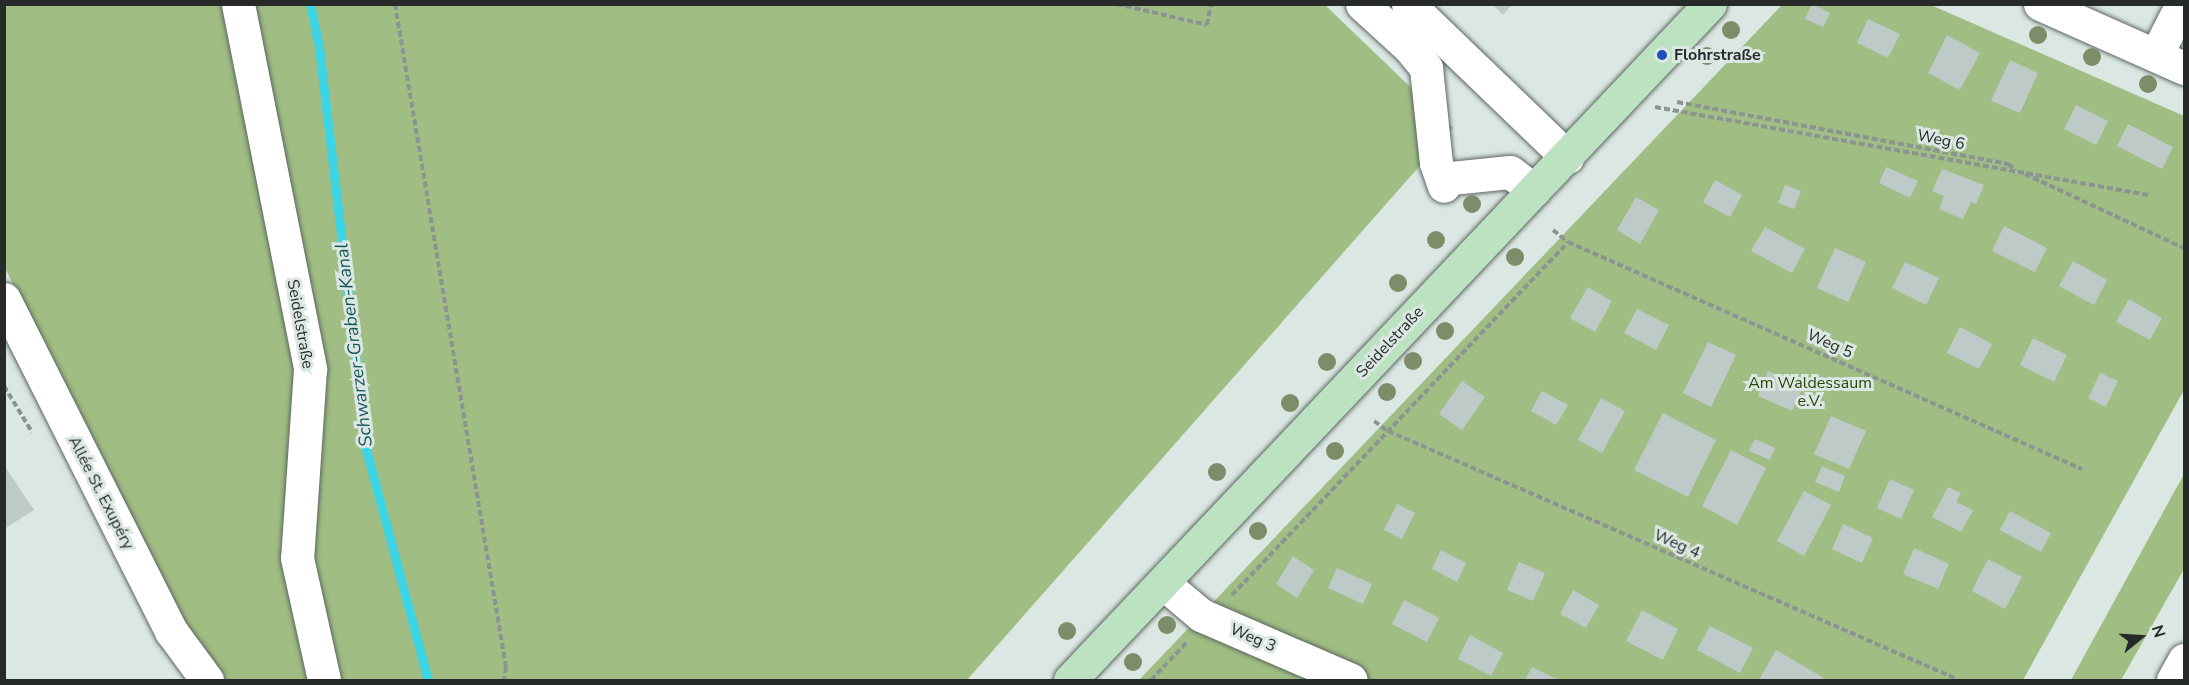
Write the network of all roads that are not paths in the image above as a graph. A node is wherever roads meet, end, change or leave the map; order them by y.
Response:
1 (238, 4) edge
2 (1362, 4) edge
3 (1408, 4) edge
4 (1710, 4) edge
5 (2040, 4) edge
6 (2182, 4) edge
7 (2170, 61) edge
8 (1567, 156) junction
9 (1534, 190) junction
10 (4, 299) edge
11 (1163, 583) junction
12 (2184, 660) edge
13 (207, 681) edge
14 (324, 681) edge
15 (1070, 681) edge
16 (1351, 681) edge
17 (2173, 681) edge

1 - 14 street, Seidelstraße
2 - 9 street
3 - 8 street
4 - 8 main road, Seidelstraße
5 - 7 street
6 - 7 street
8 - 9 main road, Seidelstraße
9 - 11 main road, Seidelstraße
10 - 13 street, Allée St. Exupéry
11 - 15 main road, Seidelstraße
11 - 16 street, Weg 3
12 - 17 street

